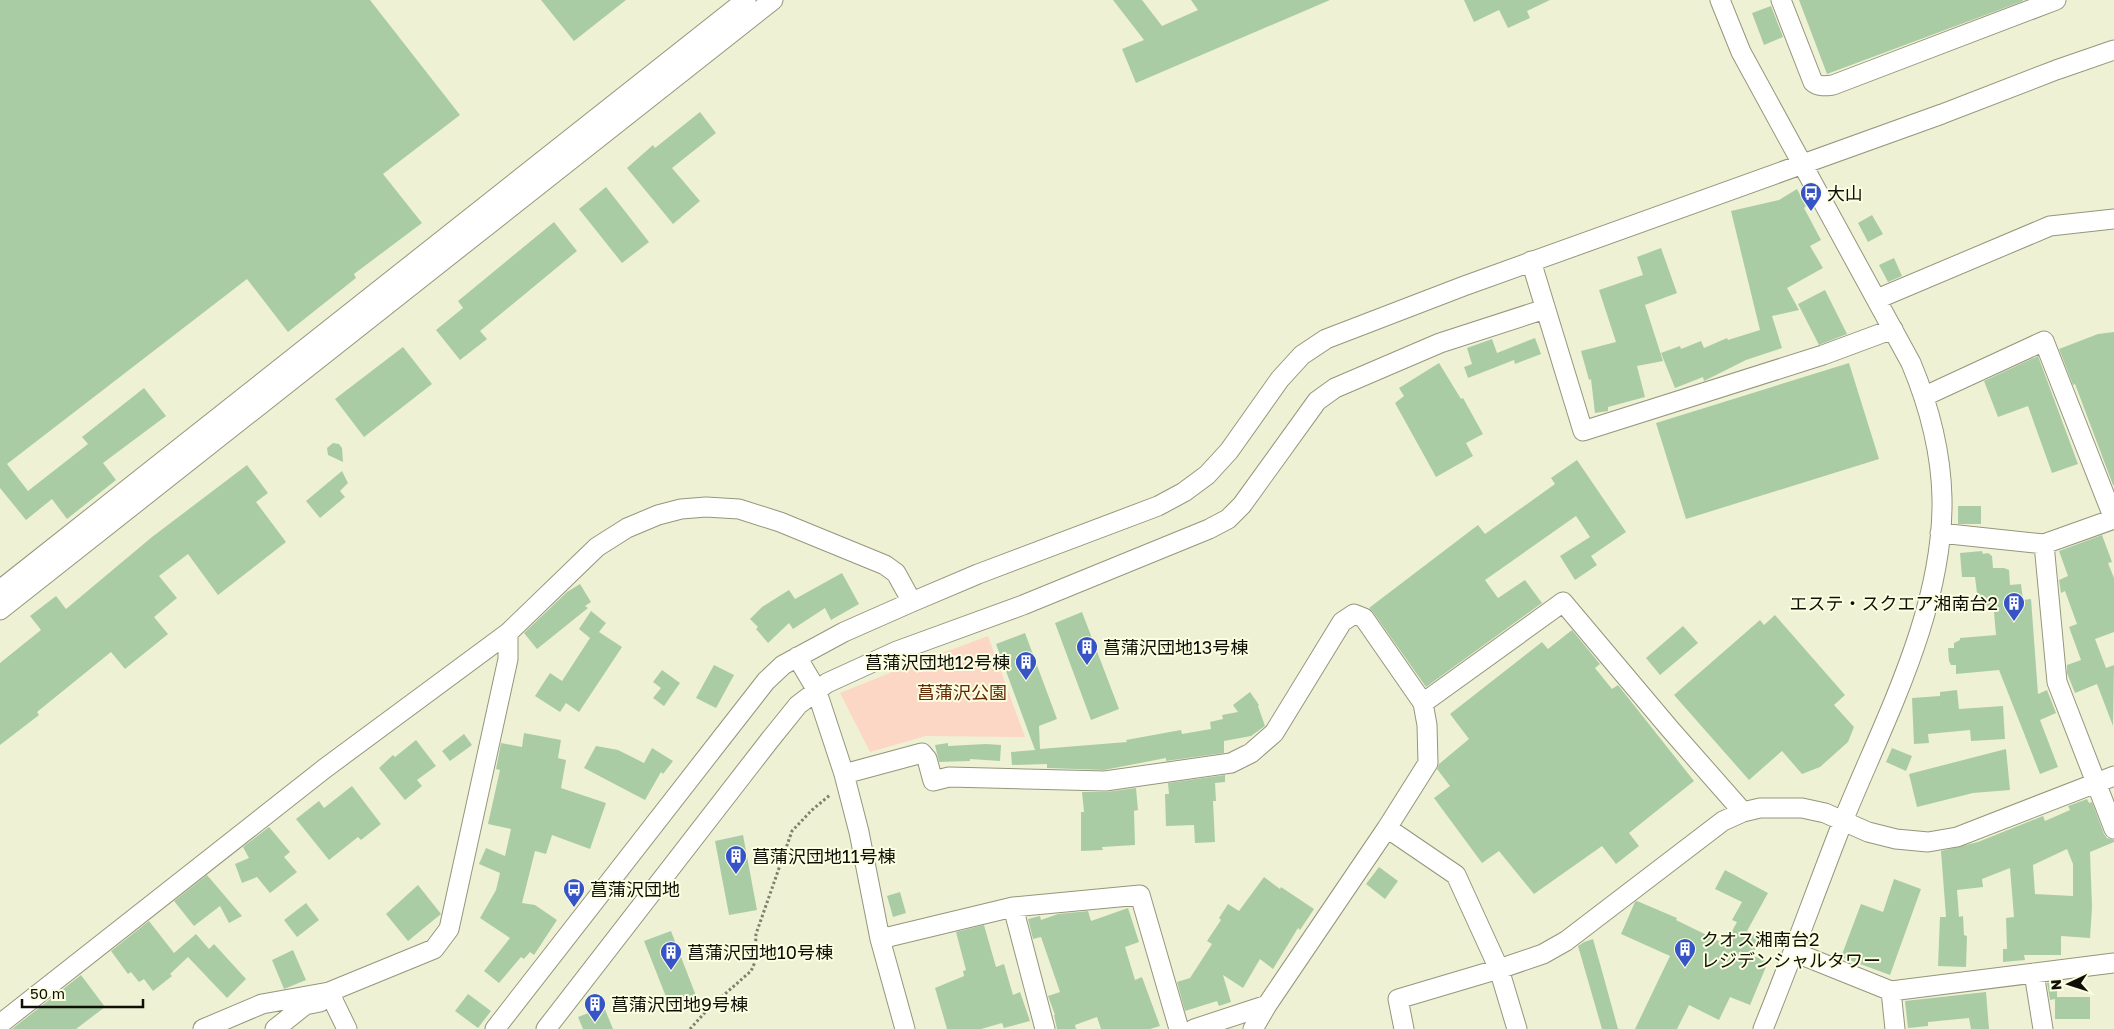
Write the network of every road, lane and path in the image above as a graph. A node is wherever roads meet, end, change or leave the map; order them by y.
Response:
1 (746, 0) edge
2 (773, 0) edge
3 (1720, 0) edge
4 (1781, 0) edge
5 (2056, 0) edge
6 (2114, 50) edge
7 (1802, 163) junction
8 (2114, 219) edge
9 (1531, 261) junction
10 (1877, 299) junction
11 (1546, 309) junction
12 (1893, 329) junction
13 (1925, 396) junction
14 (2114, 519) edge
15 (1940, 533) junction
16 (2044, 544) junction
17 (0, 590) edge
18 (912, 602) junction
19 (0, 610) edge
20 (508, 633) junction
21 (797, 657) junction
22 (816, 689) junction
23 (1423, 703) junction
24 (844, 774) junction
25 (2114, 776) edge
26 (2096, 783) junction
27 (830, 795) dead end
28 (1743, 812) junction
29 (1843, 821) junction
30 (1387, 828) junction
31 (2114, 829) edge
32 (1013, 907) junction
33 (880, 940) junction
34 (1794, 952) junction
35 (2114, 962) edge
36 (1499, 969) junction
37 (2034, 973) junction
38 (1891, 991) junction
39 (331, 996) junction
40 (1267, 1005) junction
41 (0, 1024) edge
42 (202, 1029) edge
43 (275, 1029) edge
44 (347, 1029) edge
45 (495, 1029) edge
46 (546, 1029) edge
47 (690, 1029) edge
48 (905, 1029) edge
49 (1045, 1029) edge
50 (1179, 1029) edge
51 (1194, 1029) edge
52 (1253, 1029) edge
53 (1404, 1029) edge
54 (1517, 1029) edge
55 (1763, 1029) edge
56 (1895, 1029) edge
57 (2043, 1029) edge

1 - 17 street
2 - 19 street
3 - 7 street
4 - 5 street
6 - 7 street
7 - 9 street
7 - 10 street
8 - 10 street
9 - 11 street
9 - 18 street
10 - 12 street
11 - 12 street
11 - 22 street
12 - 13 street
13 - 14 street
13 - 15 street
14 - 16 street
15 - 16 street
15 - 29 street
16 - 26 street
18 - 20 street
18 - 21 street
20 - 39 street
20 - 41 street
21 - 22 street
21 - 45 street
22 - 24 street
22 - 46 street
23 - 24 street
23 - 28 street
23 - 30 street
24 - 33 street
25 - 26 street
26 - 29 street
26 - 31 street
27 - 47 path
28 - 29 street
28 - 36 street
29 - 34 street
30 - 36 street
30 - 40 street
32 - 33 street
32 - 49 street
32 - 50 street
33 - 48 street
34 - 38 street
34 - 55 street
35 - 37 street
36 - 53 street
36 - 54 street
37 - 38 street
37 - 57 street
38 - 56 street
39 - 42 street
39 - 43 street
39 - 44 street
40 - 51 street
40 - 52 street

